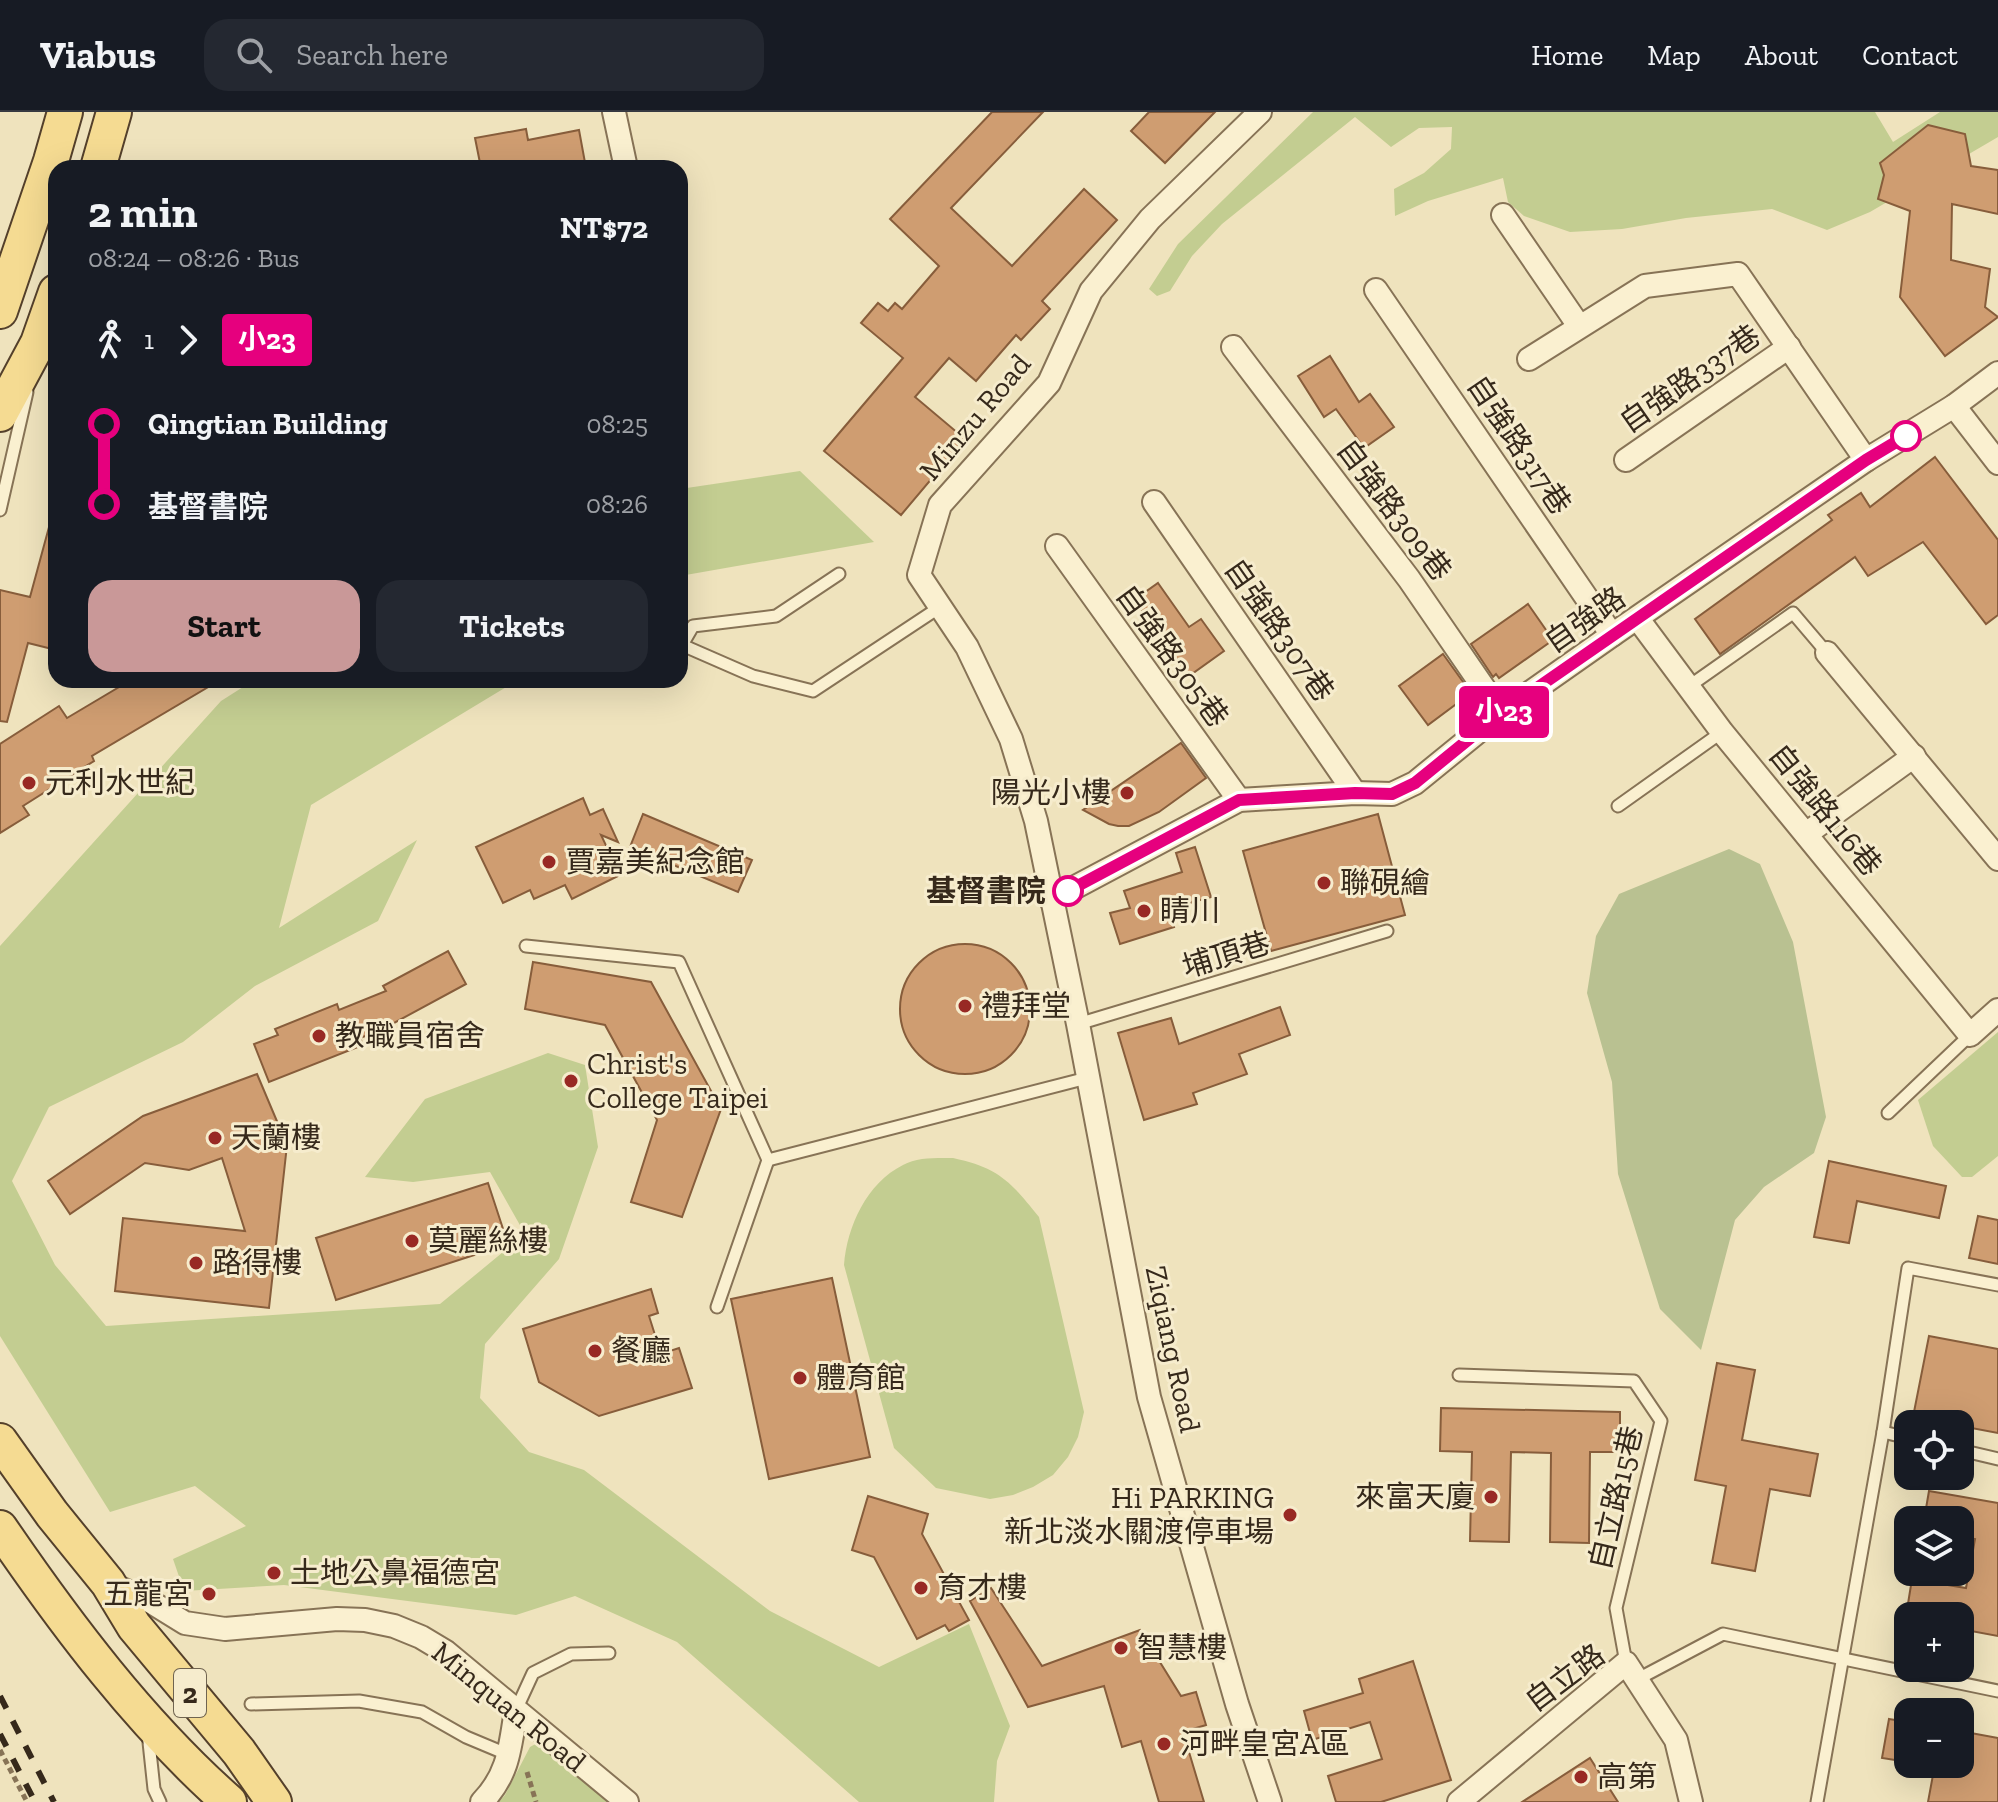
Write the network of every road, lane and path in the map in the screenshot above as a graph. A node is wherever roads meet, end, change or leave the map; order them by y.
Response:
1 (65, 112) edge
2 (114, 112) edge
3 (614, 112) edge
4 (1260, 112) edge
5 (51, 160) edge
6 (100, 160) edge
7 (624, 160) edge
8 (48, 170) edge
9 (1503, 215) dead end
10 (1376, 290) dead end
11 (0, 311) edge
12 (48, 324) edge
13 (1579, 326) junction
14 (43, 344) junction
15 (1233, 347) dead end
16 (1789, 347) junction
17 (1529, 359) dead end
18 (1998, 373) edge
19 (1954, 406) junction
20 (0, 414) edge
21 (1626, 460) dead end
22 (1866, 460) junction
23 (1998, 463) edge
24 (1154, 502) dead end
25 (0, 510) edge
26 (1057, 546) dead end
27 (839, 574) dead end
28 (940, 607) junction
29 (1638, 619) junction
30 (688, 635) edge
31 (1612, 635) junction
32 (688, 648) edge
33 (1827, 653) joint
34 (1688, 687) junction
35 (1501, 713) junction
36 (1722, 732) junction
37 (1914, 756) junction
38 (1355, 793) junction
39 (1239, 800) junction
40 (1618, 806) dead end
41 (1806, 834) junction
42 (1998, 859) edge
43 (1051, 900) junction
44 (1387, 931) dead end
45 (526, 946) dead end
46 (1998, 1010) edge
47 (1078, 1024) junction
48 (1970, 1035) junction
49 (1087, 1078) junction
50 (1888, 1113) dead end
51 (768, 1160) junction
52 (1998, 1285) edge
53 (717, 1307) dead end
54 (1459, 1375) dead end
55 (1883, 1432) junction
56 (1894, 1435) edge
57 (0, 1441) edge
58 (1974, 1453) edge
59 (1998, 1459) edge
60 (0, 1528) edge
61 (108, 1583) junction
62 (609, 1653) dead end
63 (1843, 1657) junction
64 (1631, 1672) junction
65 (1998, 1691) edge
66 (251, 1704) dead end
67 (516, 1710) junction
68 (146, 1721) junction
69 (0, 1750) edge
70 (509, 1755) junction
71 (192, 1769) junction
72 (27, 1802) edge
73 (160, 1802) edge
74 (201, 1802) edge
75 (229, 1802) edge
76 (274, 1802) edge
77 (482, 1802) edge
78 (627, 1802) edge
79 (1270, 1802) edge
80 (1459, 1802) edge
81 (1691, 1802) edge
82 (1817, 1802) edge

1 - 5 main road
2 - 6 main road
3 - 7 street
4 - 28 street, Minzu Road
8 - 11 main road
9 - 13 street
10 - 31 street, 自強路317巷
12 - 14 main road
13 - 16 street, 自強路337巷
13 - 17 street, 自強路337巷
14 - 20 main road
14 - 25 lane
15 - 35 street, 自強路309巷
16 - 21 street, 自強路337巷
16 - 22 street, 自強路337巷
18 - 19 street, 自強路
19 - 22 street, 自強路
19 - 23 street
22 - 29 street, 自強路
24 - 38 street, 自強路307巷
26 - 39 street, 自強路305巷
27 - 30 lane
28 - 32 lane
28 - 43 street, Minzu Road
29 - 31 street, 自強路
29 - 34 street, 自強路116巷
31 - 35 street, 自強路
33 - 34 lane
33 - 37 street
34 - 36 street, 自強路116巷
35 - 38 street, 自強路
36 - 40 lane
36 - 41 street, 自強路116巷
37 - 41 street
37 - 42 street
38 - 39 street, 自強路
39 - 43 street, 自強路
41 - 48 street, 自強路116巷
43 - 47 street, Ziqiang Road
44 - 47 lane, 埔頂巷
45 - 51 lane
46 - 48 street
47 - 49 street, Ziqiang Road
48 - 50 lane
49 - 51 lane
49 - 79 street, Ziqiang Road
51 - 53 lane
52 - 55 lane
54 - 64 lane, 自立路15巷
55 - 56 lane
55 - 63 lane
57 - 61 main road, Minquan Road / 2
58 - 59 lane
60 - 68 main road, 2
61 - 67 street, Minquan Road
61 - 76 main road, Minquan Road / 2
62 - 67 lane
63 - 64 lane
63 - 65 lane
63 - 82 lane
64 - 80 street, 自立路
64 - 81 street, 自立路
66 - 70 lane
67 - 70 street
67 - 78 street, Minquan Road
68 - 71 main road, 2
68 - 73 lane
69 - 72 path
70 - 77 street
71 - 74 main road
71 - 75 main road, 2

